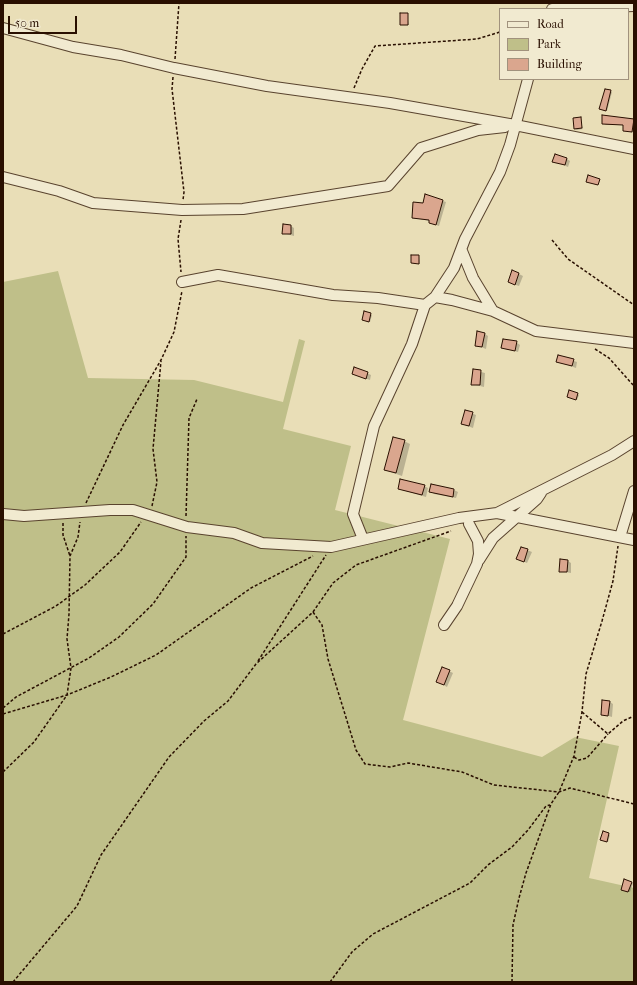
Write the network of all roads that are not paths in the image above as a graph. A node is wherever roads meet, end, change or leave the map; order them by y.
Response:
1 (634, 6) edge
2 (579, 8) edge
3 (3, 28) edge
4 (528, 80) edge
5 (515, 125) junction
6 (634, 149) edge
7 (3, 177) edge
8 (462, 251) junction
9 (182, 282) road end
10 (435, 297) junction
11 (425, 305) junction
12 (493, 311) junction
13 (634, 343) edge
14 (634, 441) edge
15 (543, 490) junction
16 (634, 491) edge
17 (497, 513) junction
18 (3, 514) edge
19 (515, 517) junction
20 (469, 524) road end
21 (620, 537) junction
22 (363, 539) junction
23 (634, 540) edge
24 (477, 564) junction
25 (444, 626) dead end

1 - 2 street
3 - 5 street
4 - 5 street
5 - 6 street
5 - 7 street
5 - 8 street
8 - 10 street
8 - 12 street
9 - 11 street
10 - 11 street
10 - 12 street
11 - 22 street
12 - 13 street
14 - 15 street
15 - 17 street
15 - 19 street
16 - 21 street
17 - 19 street
17 - 22 street
18 - 22 street
19 - 21 street
19 - 24 street
20 - 24 street
21 - 23 street
24 - 25 street

